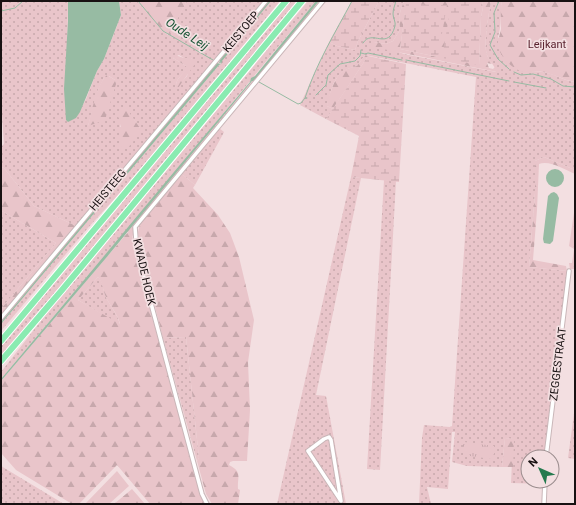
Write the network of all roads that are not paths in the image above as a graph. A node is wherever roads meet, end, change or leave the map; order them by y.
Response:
1 (266, 1) edge
2 (286, 1) edge
3 (302, 1) edge
4 (323, 1) edge
5 (215, 63) joint
6 (569, 271) dead end
7 (1, 318) edge
8 (1, 341) edge
9 (1, 361) edge
10 (547, 449) edge
11 (545, 489) edge
12 (341, 503) edge
13 (207, 504) edge
14 (544, 504) edge

1 - 5 street, KEISTOEP
2 - 8 highway
3 - 9 highway
4 - 13 street, KWADE HOEK
5 - 7 street, HEISTEEG
6 - 10 street, ZEGGESTRAAT
11 - 14 street
12 - 12 street

